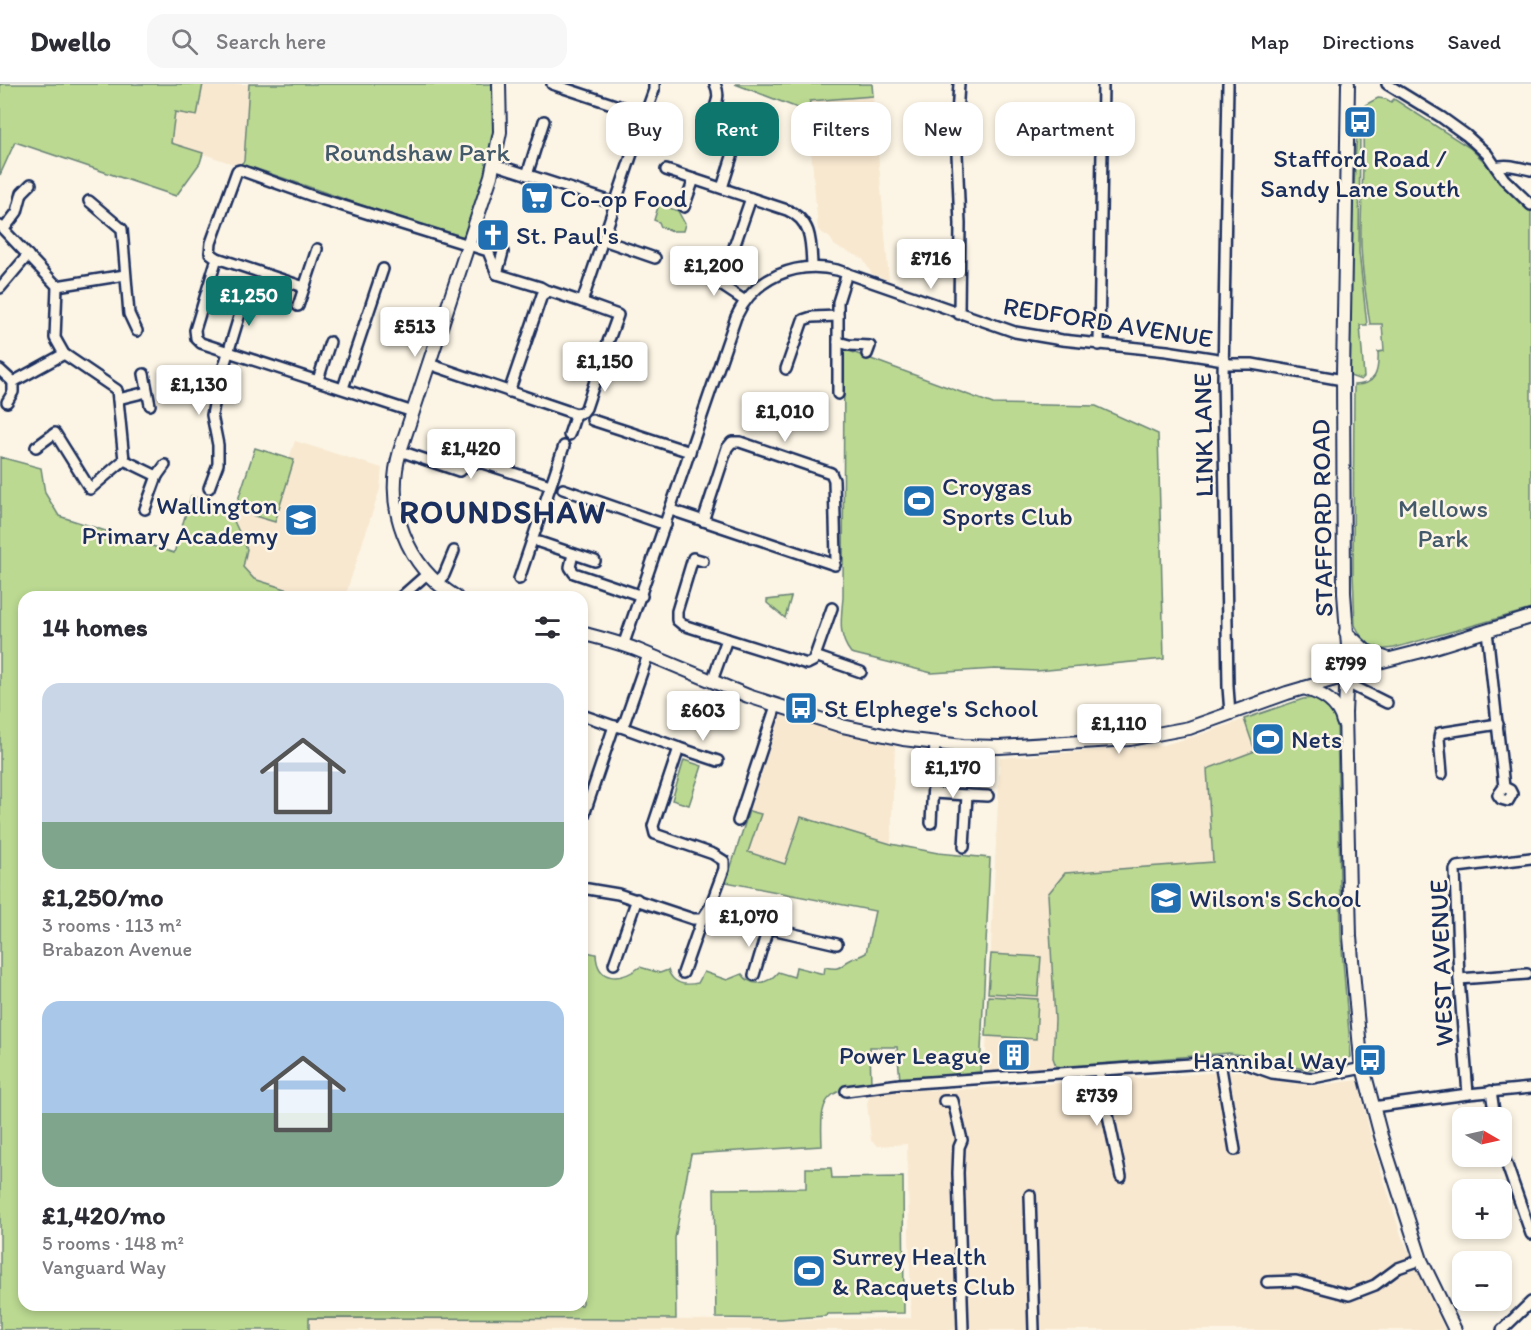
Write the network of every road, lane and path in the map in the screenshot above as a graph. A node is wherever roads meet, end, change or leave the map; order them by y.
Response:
1 (499, 84) edge
2 (552, 84) edge
3 (654, 84) edge
4 (715, 84) edge
5 (959, 84) edge
6 (1103, 84) edge
7 (1228, 84) edge
8 (1348, 84) edge
9 (1387, 84) edge
10 (606, 102) edge
11 (650, 102) edge
12 (544, 121) dead end
13 (631, 156) edge
14 (1494, 163) junction
15 (494, 164) junction
16 (666, 170) dead end
17 (1531, 170) edge
18 (527, 175) junction
19 (694, 179) junction
20 (31, 184) dead end
21 (722, 188) junction
22 (751, 198) junction
23 (89, 201) dead end
24 (615, 203) junction
25 (1531, 205) edge
26 (684, 207) dead end
27 (2, 227) edge
28 (603, 240) junction
29 (469, 245) junction
30 (317, 249) dead end
31 (503, 252) dead end
32 (746, 254) dead end
33 (28, 255) junction
34 (217, 258) junction
35 (655, 258) dead end
36 (812, 266) junction
37 (383, 269) dead end
38 (695, 272) dead end
39 (847, 273) junction
40 (497, 274) junction
41 (125, 275) junction
42 (57, 286) junction
43 (304, 287) junction
44 (0, 288) edge
45 (547, 291) junction
46 (246, 294) dead end
47 (745, 301) junction
48 (582, 302) junction
49 (298, 306) dead end
50 (959, 314) junction
51 (838, 316) junction
52 (136, 331) dead end
53 (330, 342) dead end
54 (838, 342) junction
55 (1099, 345) junction
56 (228, 352) junction
57 (64, 354) junction
58 (867, 354) dead end
59 (1224, 360) junction
60 (429, 364) junction
61 (786, 369) dead end
62 (0, 370) edge
63 (144, 374) dead end
64 (318, 380) junction
65 (1343, 380) junction
66 (13, 382) junction
67 (343, 388) junction
68 (147, 392) junction
69 (509, 392) junction
70 (838, 394) dead end
71 (118, 399) junction
72 (7, 402) dead end
73 (150, 405) dead end
74 (413, 412) junction
75 (576, 414) junction
76 (592, 420) dead end
77 (569, 435) dead end
78 (564, 446) dead end
79 (36, 447) dead end
80 (400, 451) junction
81 (690, 452) junction
82 (124, 460) junction
83 (165, 465) dead end
84 (157, 476) junction
85 (550, 484) junction
86 (209, 488) dead end
87 (563, 489) dead end
88 (145, 509) dead end
89 (671, 510) junction
90 (703, 521) junction
91 (666, 525) junction
92 (539, 542) dead end
93 (454, 551) dead end
94 (573, 554) junction
95 (595, 561) dead end
96 (703, 561) dead end
97 (432, 578) junction
98 (519, 579) dead end
99 (411, 591) edge
100 (448, 591) edge
101 (642, 596) junction
102 (832, 608) dead end
103 (1531, 617) edge
104 (1487, 631) junction
105 (1346, 632) junction
106 (588, 634) edge
107 (727, 639) junction
108 (624, 643) junction
109 (648, 655) junction
110 (815, 656) junction
111 (1390, 659) junction
112 (861, 672) dead end
113 (1347, 675) junction
114 (712, 681) junction
115 (1304, 688) junction
116 (1387, 703) dead end
117 (776, 706) junction
118 (1230, 713) junction
119 (588, 717) edge
120 (1498, 724) junction
121 (618, 726) junction
122 (1346, 737) junction
123 (936, 743) junction
124 (679, 748) junction
125 (718, 761) dead end
126 (1442, 774) dead end
127 (1504, 787) dead end
128 (933, 793) junction
129 (967, 795) junction
130 (988, 796) dead end
131 (588, 805) edge
132 (738, 821) dead end
133 (931, 823) dead end
134 (964, 847) dead end
135 (1531, 858) edge
136 (588, 889) edge
137 (637, 900) junction
138 (710, 907) junction
139 (702, 919) junction
140 (768, 928) junction
141 (837, 944) dead end
142 (614, 964) dead end
143 (683, 974) dead end
144 (1527, 974) dead end
145 (754, 975) dead end
146 (1459, 979) junction
147 (1220, 1062) junction
148 (1363, 1068) junction
149 (1099, 1072) junction
150 (1531, 1088) edge
151 (846, 1090) dead end
152 (1491, 1091) junction
153 (1468, 1094) junction
154 (944, 1101) dead end
155 (1373, 1107) junction
156 (1493, 1107) edge
157 (1235, 1150) dead end
158 (1508, 1167) edge
159 (1121, 1177) dead end
160 (1030, 1195) dead end
161 (1531, 1234) edge
162 (1421, 1260) junction
163 (1267, 1281) dead end
164 (1531, 1302) edge
165 (963, 1330) edge
166 (1034, 1330) edge
167 (1455, 1330) edge
168 (1502, 1330) edge

1 - 15 main road
2 - 10 street
3 - 11 street
4 - 21 street
5 - 50 street
6 - 55 street
7 - 59 street, LINK LANE
8 - 65 main road, STAFFORD ROAD
9 - 14 street
12 - 18 street
13 - 24 street
14 - 17 street
14 - 25 street
15 - 18 street
15 - 29 main road
16 - 19 street
18 - 24 street
19 - 21 street
19 - 26 street
20 - 27 street
21 - 22 street
22 - 32 street
22 - 36 street
23 - 41 street
24 - 28 street
27 - 33 street
28 - 35 street
28 - 48 street
29 - 34 street
29 - 40 street
29 - 60 main road
30 - 43 street
31 - 40 street
33 - 42 street
33 - 44 street
34 - 43 street
34 - 56 street
36 - 39 street, REDFORD AVENUE
36 - 47 street, REDFORD AVENUE
37 - 67 street
38 - 47 street
39 - 50 street, REDFORD AVENUE
39 - 51 street
40 - 45 street
41 - 42 street
41 - 52 street
42 - 57 street
43 - 49 street
45 - 48 street
45 - 69 street
46 - 56 street
47 - 81 street, REDFORD AVENUE
48 - 75 street
50 - 55 street, REDFORD AVENUE
51 - 54 street
51 - 61 street
53 - 64 street
54 - 58 street
54 - 70 street
55 - 59 street, REDFORD AVENUE
56 - 64 street
56 - 86 street
57 - 66 street
57 - 71 street
59 - 65 street, REDFORD AVENUE
59 - 118 street, LINK LANE
60 - 69 street
60 - 74 main road
62 - 66 street
63 - 68 street
64 - 67 street
65 - 105 main road, STAFFORD ROAD
66 - 72 street
67 - 74 street
68 - 71 street
68 - 73 street
69 - 75 street
71 - 82 street
74 - 80 main road
75 - 77 street
76 - 81 street
78 - 85 street
79 - 82 street
80 - 85 street
80 - 97 main road
81 - 89 street, REDFORD AVENUE
82 - 84 street
83 - 84 street
84 - 88 street
85 - 98 street
87 - 91 street
89 - 90 street
89 - 91 street, REDFORD AVENUE
90 - 90 street
91 - 101 street, REDFORD AVENUE
92 - 94 street
93 - 97 street
94 - 95 street
94 - 101 street
96 - 107 street
97 - 99 street
97 - 100 main road
101 - 108 street, REDFORD AVENUE
102 - 110 street
103 - 104 main road
104 - 111 main road
104 - 120 street
105 - 111 main road
105 - 113 main road, STAFFORD ROAD
106 - 108 main road
107 - 110 street
107 - 114 street
108 - 109 main road
109 - 114 main road
109 - 121 street
110 - 112 street
111 - 113 main road
113 - 115 main road
113 - 116 street
113 - 122 main road, STAFFORD ROAD
114 - 117 main road
115 - 118 main road
115 - 122 main road
117 - 123 main road
117 - 132 street
118 - 123 main road
119 - 121 street
120 - 126 street
120 - 127 street
121 - 124 street
121 - 131 street
122 - 148 main road, STAFFORD ROAD
123 - 128 street
124 - 125 street
124 - 138 street
128 - 129 street
128 - 133 street
129 - 130 street
129 - 134 street
135 - 146 street, WEST AVENUE
136 - 137 street
137 - 139 street
137 - 142 street
138 - 139 street
138 - 140 street
139 - 143 street
140 - 141 street
140 - 145 street
144 - 146 street
146 - 153 street, WEST AVENUE
147 - 148 street
147 - 149 street
147 - 157 street
148 - 155 main road, STAFFORD ROAD
149 - 151 street
149 - 159 street
150 - 152 street
152 - 153 street
152 - 156 street
153 - 155 street
154 - 165 street
155 - 162 main road, STAFFORD ROAD
158 - 161 street
160 - 166 street
162 - 163 street
162 - 167 main road, STAFFORD ROAD
164 - 168 street

